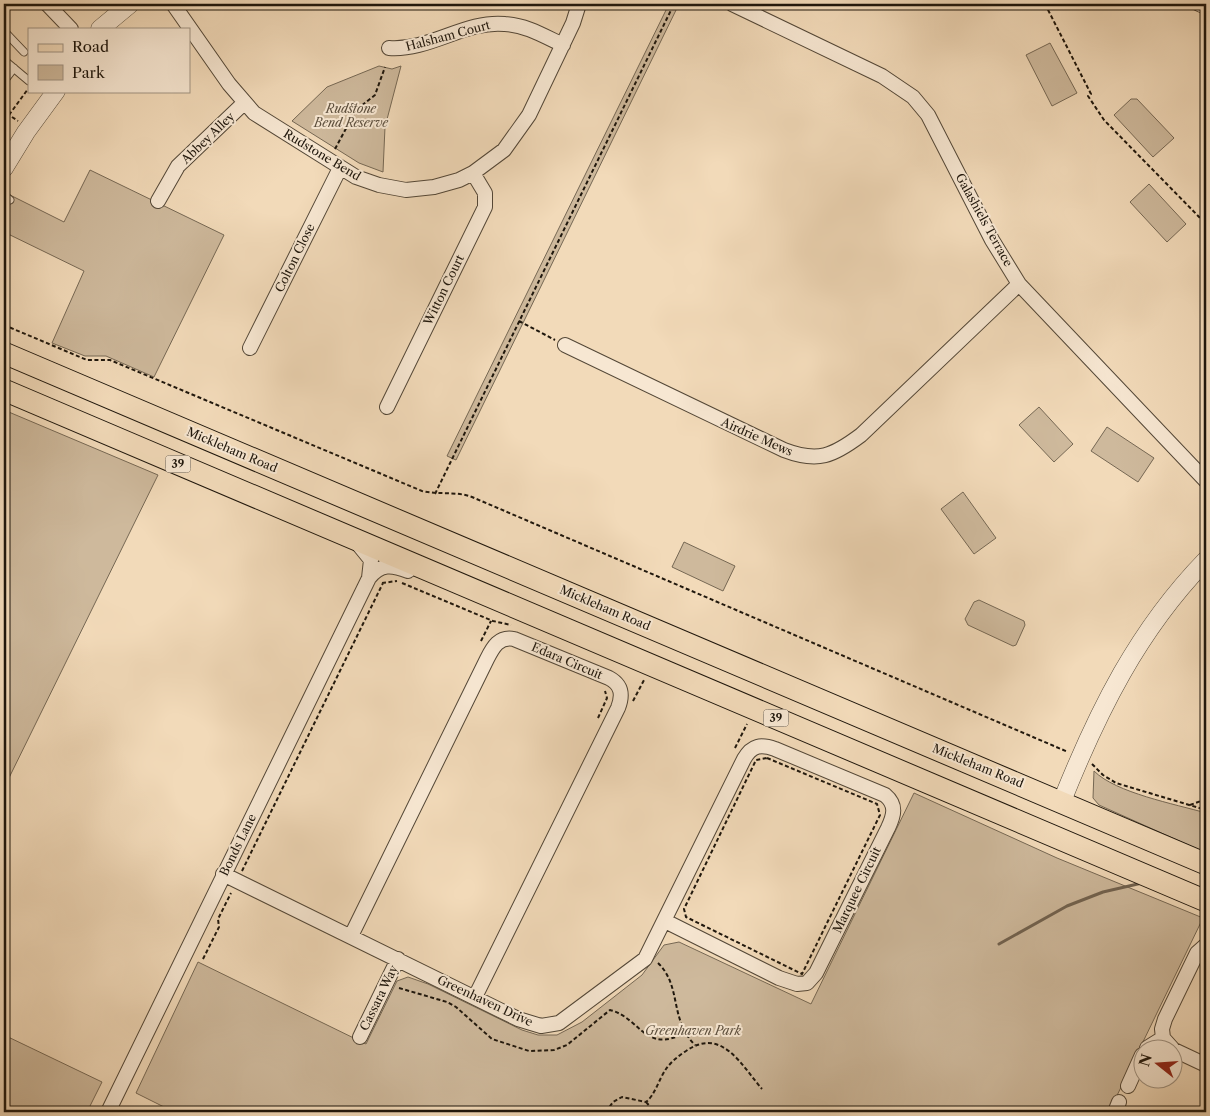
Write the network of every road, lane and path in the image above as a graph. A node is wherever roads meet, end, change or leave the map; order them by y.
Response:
1 (48, 4) edge
2 (130, 4) edge
3 (145, 4) edge
4 (173, 4) edge
5 (579, 4) edge
6 (674, 4) edge
7 (732, 4) edge
8 (1045, 4) edge
9 (1199, 4) edge
10 (1206, 7) edge
11 (70, 28) edge
12 (101, 28) edge
13 (117, 28) edge
14 (4, 31) edge
15 (563, 45) junction
16 (389, 48) dead end
17 (24, 52) dead end
18 (4, 60) edge
19 (385, 67) dead end
20 (14, 68) junction
21 (28, 80) edge
22 (4, 81) edge
23 (28, 89) edge
24 (48, 94) edge
25 (244, 103) junction
26 (9, 115) dead end
27 (4, 147) edge
28 (335, 149) dead end
29 (4, 168) edge
30 (340, 168) junction
31 (473, 173) junction
32 (158, 201) dead end
33 (1206, 224) edge
34 (1019, 284) junction
35 (519, 321) junction
36 (4, 325) edge
37 (566, 345) joint
38 (250, 348) dead end
39 (4, 353) edge
40 (4, 390) edge
41 (387, 407) dead end
42 (1206, 482) edge
43 (435, 494) junction
44 (346, 536) junction
45 (1206, 560) edge
46 (369, 578) junction
47 (383, 583) junction
48 (539, 618) junction
49 (512, 625) dead end
50 (637, 677) dead end
51 (644, 680) dead end
52 (604, 688) dead end
53 (743, 722) dead end
54 (747, 724) junction
55 (594, 725) dead end
56 (754, 727) dead end
57 (933, 748) junction
58 (739, 754) junction
59 (1080, 756) junction
60 (1206, 799) edge
61 (1062, 801) junction
62 (975, 802) junction
63 (1190, 805) junction
64 (1206, 810) edge
65 (1206, 864) edge
66 (224, 874) junction
67 (237, 881) junction
68 (1206, 900) edge
69 (686, 917) joint
70 (665, 921) junction
71 (351, 936) junction
72 (1206, 944) edge
73 (648, 955) junction
74 (203, 959) dead end
75 (398, 959) junction
76 (475, 997) junction
77 (360, 1037) dead end
78 (1166, 1038) edge
79 (695, 1045) junction
80 (1182, 1052) edge
81 (1206, 1065) edge
82 (1132, 1077) edge
83 (1128, 1086) dead end
84 (762, 1089) dead end
85 (646, 1102) junction
86 (108, 1112) edge
87 (606, 1112) edge
88 (655, 1112) edge

1 - 11 street
2 - 12 street
3 - 13 street
4 - 25 street, Rudstone Bend
5 - 15 street, Rudstone Bend
6 - 35 path
7 - 34 street, Galashiels Terrace
8 - 33 path
9 - 10 street
14 - 17 lane
15 - 16 street, Halsham Court
15 - 31 street, Rudstone Bend
18 - 20 lane
19 - 28 path
20 - 21 lane
20 - 22 lane
23 - 26 path
24 - 27 street
24 - 29 street
25 - 30 street, Rudstone Bend
25 - 32 street, Abbey Alley
30 - 31 street, Rudstone Bend
30 - 38 street, Colton Close
31 - 41 street, Witton Court
34 - 37 street, Airdrie Mews
34 - 42 street, Galashiels Terrace
35 - 37 path
35 - 43 path
36 - 43 path
39 - 57 main road, Mickleham Road
40 - 44 main road, 39
43 - 59 path
44 - 46 street
44 - 48 main road, 39
45 - 59 street
46 - 47 path
46 - 48 street
46 - 66 street, Bonds Lane
47 - 49 path
47 - 67 path
48 - 62 main road, 39
50 - 51 path
52 - 55 path
53 - 54 path
54 - 56 path
54 - 58 path
57 - 61 main road, Mickleham Road
57 - 62 main road
58 - 70 street, Greenhaven Drive
58 - 70 street, Marquee Circuit
59 - 61 street
59 - 63 path
60 - 63 path
61 - 65 main road, Mickleham Road
62 - 68 main road, 39
63 - 64 path
66 - 67 street, Greenhaven Drive
66 - 86 street, Bonds Lane
67 - 71 street, Greenhaven Drive
67 - 74 path
69 - 69 path
70 - 73 street, Greenhaven Drive
71 - 75 street, Greenhaven Drive
71 - 76 street, Edara Circuit
72 - 78 street
73 - 76 street, Greenhaven Drive
73 - 79 path
75 - 76 street, Greenhaven Drive
75 - 77 street, Cassara Way
79 - 84 path
79 - 85 path
80 - 81 street
82 - 83 street
85 - 87 path
85 - 88 path

